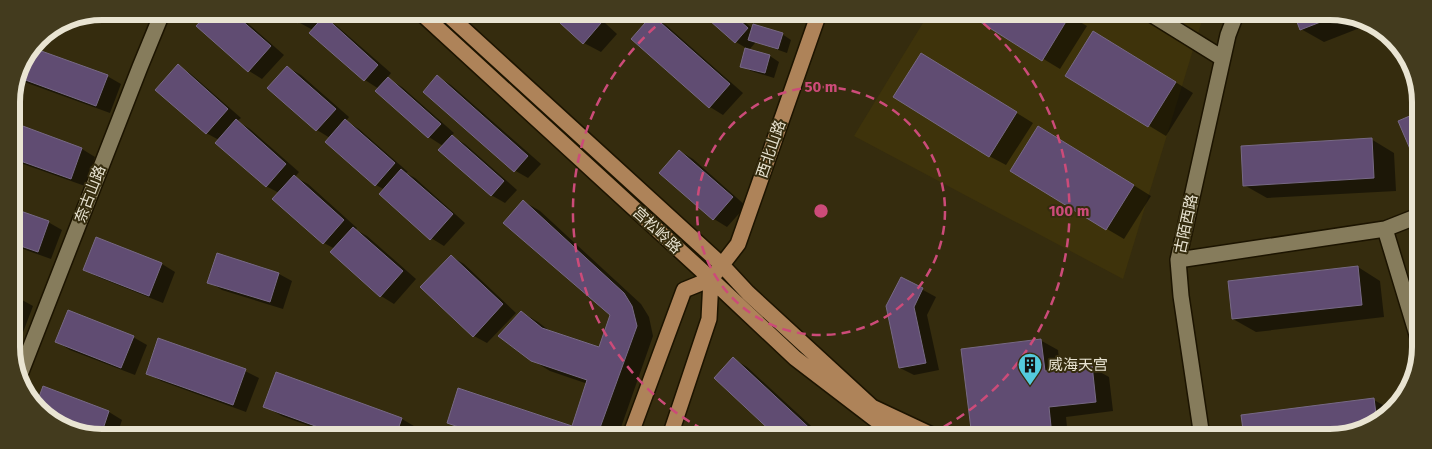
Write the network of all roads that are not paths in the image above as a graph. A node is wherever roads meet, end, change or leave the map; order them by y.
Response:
1 (159, 20) edge
2 (429, 20) edge
3 (454, 20) edge
4 (817, 20) edge
5 (1161, 20) edge
6 (1234, 20) edge
7 (1222, 58) junction
8 (1412, 218) edge
9 (1385, 229) junction
10 (1178, 260) junction
11 (722, 264) junction
12 (712, 279) junction
13 (1412, 317) edge
14 (23, 367) edge
15 (633, 429) edge
16 (673, 429) edge
17 (892, 429) edge
18 (919, 429) edge
19 (1201, 429) edge

1 - 14 street, 奈古山路
2 - 12 main road, 宫松岭路
3 - 11 main road
4 - 11 main road, 西北山路
5 - 7 street
6 - 7 street, 古陌西路
7 - 10 street, 古陌西路
8 - 9 street
9 - 10 street
9 - 13 street
10 - 19 street, 古陌西路
11 - 12 main road, 西北山路
11 - 18 main road
12 - 15 main road
12 - 16 main road, 西北山路
12 - 17 main road, 宫松岭路

